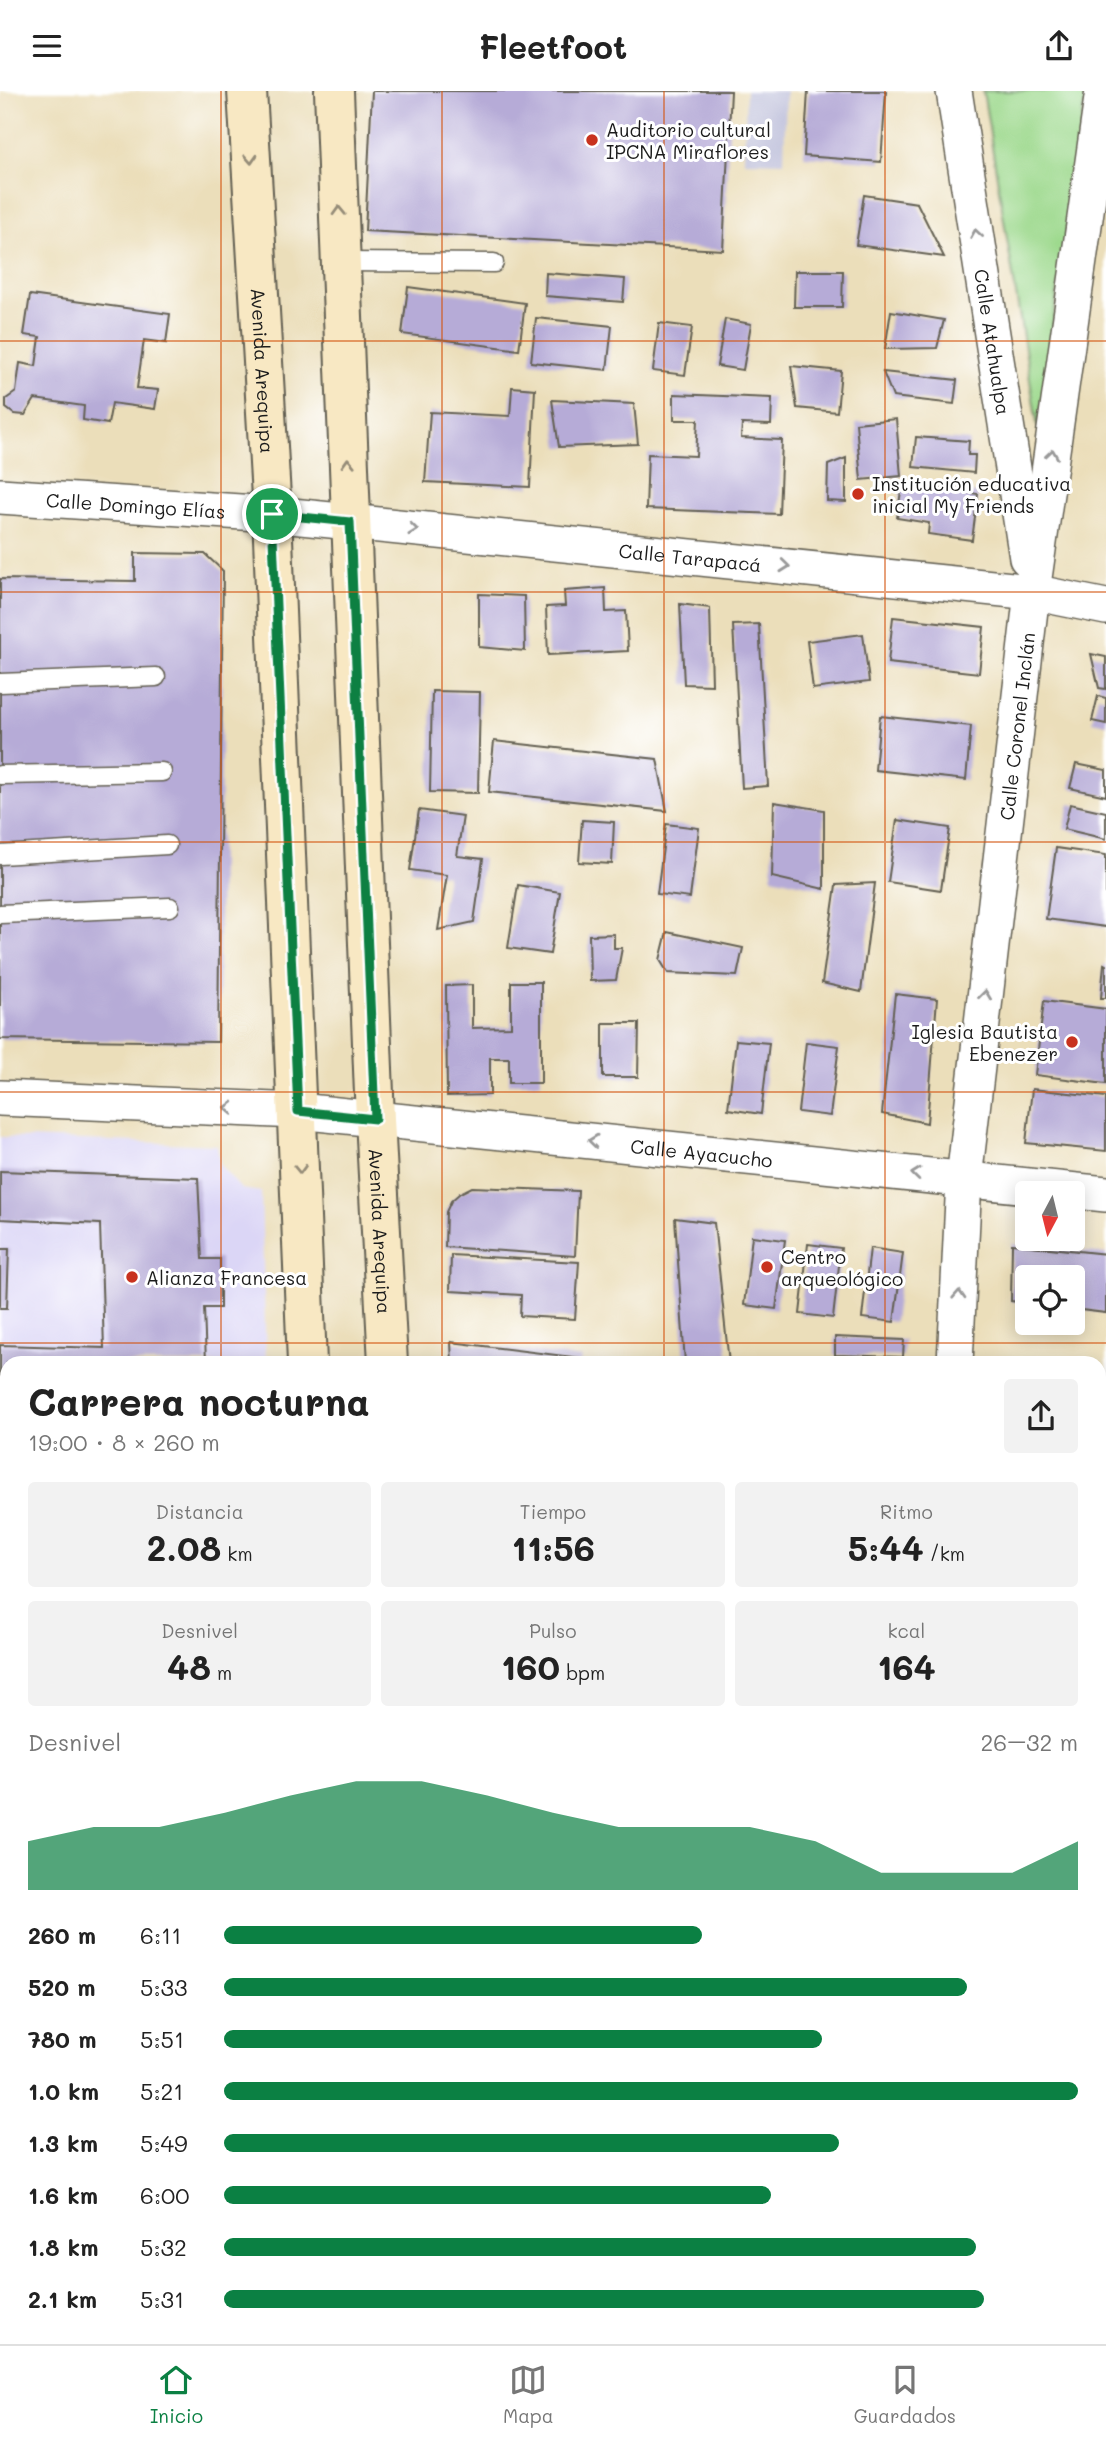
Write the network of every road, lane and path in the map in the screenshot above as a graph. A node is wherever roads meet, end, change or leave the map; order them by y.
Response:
1 (247, 91) edge
2 (334, 91) edge
3 (954, 91) edge
4 (1103, 91) edge
5 (341, 262) junction
6 (494, 263) dead end
7 (0, 496) edge
8 (272, 514) junction
9 (350, 522) junction
10 (1032, 592) junction
11 (1106, 607) edge
12 (156, 677) dead end
13 (0, 683) edge
14 (162, 772) dead end
15 (0, 775) edge
16 (167, 845) dead end
17 (0, 855) edge
18 (170, 907) dead end
19 (0, 914) edge
20 (0, 1098) edge
21 (298, 1111) junction
22 (375, 1119) junction
23 (964, 1179) junction
24 (1106, 1194) edge
25 (307, 1356) edge
26 (388, 1356) edge
27 (955, 1356) edge

1 -> 8 main road, Avenida Arequipa
5 -> 2 main road, Avenida Arequipa
10 -> 3 street, Calle Atahualpa
10 -> 4 street, Calle Coronel Inclán
5 - 6 lane
9 -> 5 main road, Avenida Arequipa
7 - 8 street, Calle Domingo Elías
8 - 9 street, Calle Tarapacá
8 - 21 main road, Avenida Arequipa
9 -> 10 street, Calle Tarapacá
9 - 22 main road, Avenida Arequipa
10 - 11 street, Calle Tarapacá
23 -> 10 street, Calle Coronel Inclán
12 - 13 lane
14 - 15 lane
16 - 17 lane
18 - 19 lane
21 -> 20 street, Calle Ayacucho
21 - 22 street, Calle Ayacucho
21 -> 25 main road, Avenida Arequipa
23 -> 22 street, Calle Ayacucho
22 - 26 main road, Avenida Arequipa
23 - 24 street, Calle Ayacucho
27 -> 23 street, Calle Coronel Inclán

